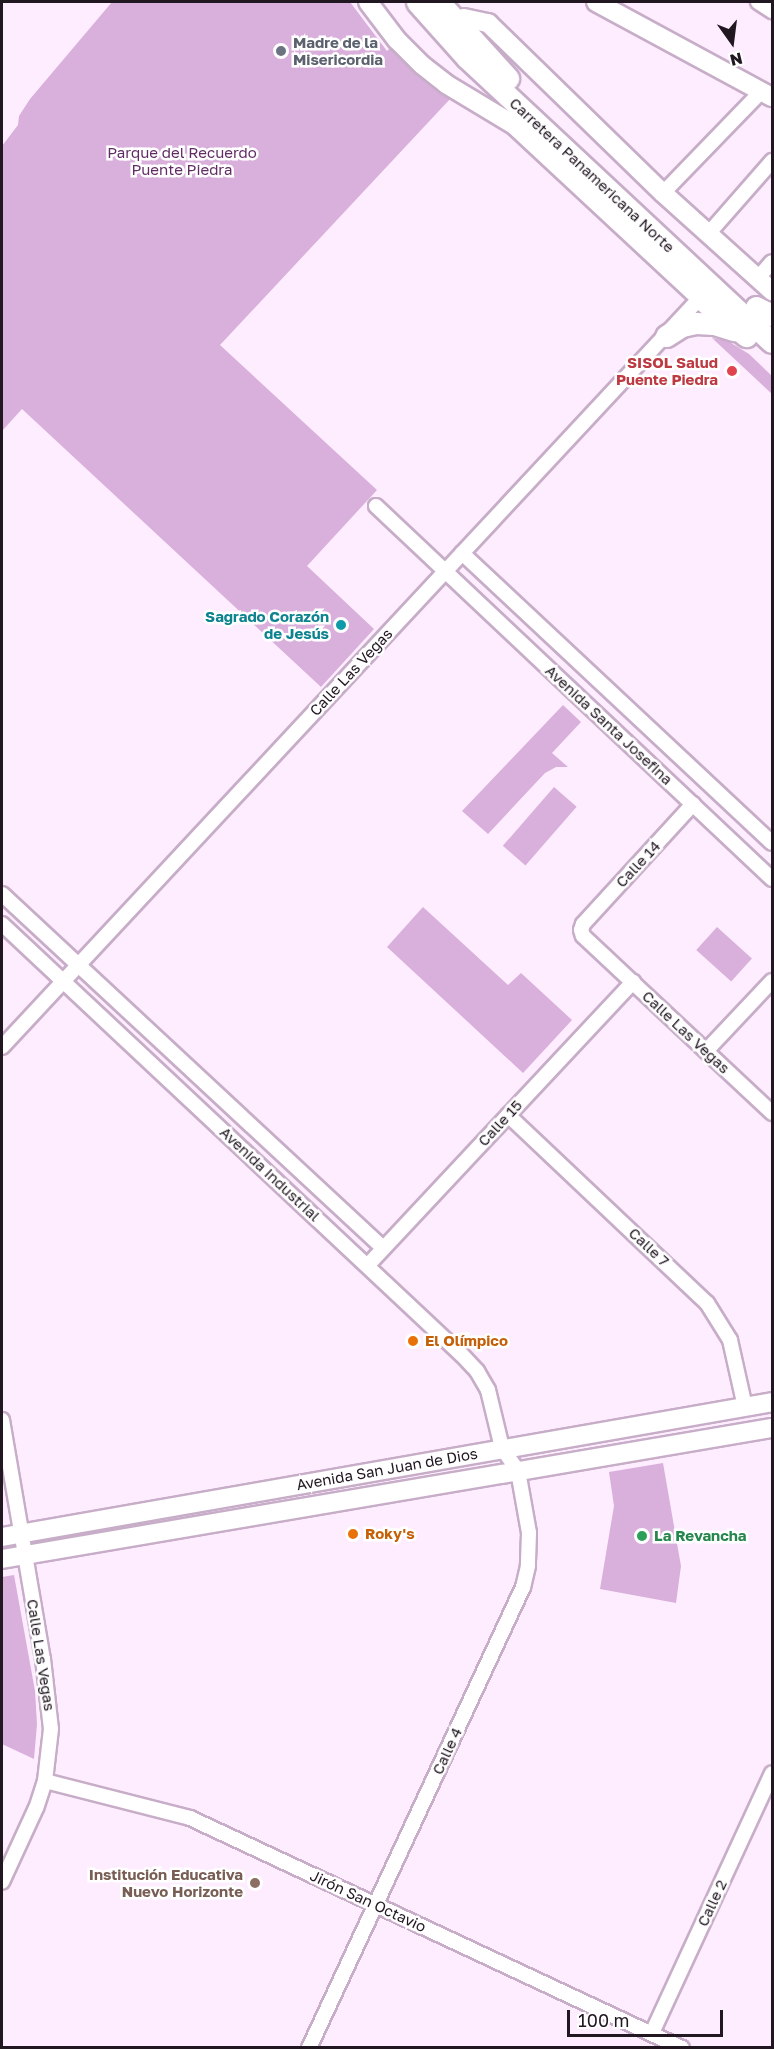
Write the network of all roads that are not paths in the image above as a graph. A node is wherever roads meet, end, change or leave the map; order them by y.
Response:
1 (368, 2) edge
2 (417, 2) edge
3 (439, 2) edge
4 (596, 2) edge
5 (758, 2) edge
6 (460, 10) edge
7 (772, 11) edge
8 (480, 50) junction
9 (770, 96) edge
10 (772, 162) edge
11 (663, 193) junction
12 (709, 233) junction
13 (772, 262) edge
14 (758, 278) junction
15 (772, 291) edge
16 (700, 298) junction
17 (764, 311) edge
18 (772, 323) edge
19 (666, 336) junction
20 (748, 337) junction
21 (772, 342) edge
22 (772, 357) edge
23 (376, 506) dead end
24 (462, 553) junction
25 (446, 571) junction
26 (693, 804) junction
27 (772, 843) edge
28 (772, 879) edge
29 (2, 894) edge
30 (2, 924) edge
31 (583, 924) joint
32 (77, 965) junction
33 (63, 980) junction
34 (772, 981) edge
35 (633, 982) junction
36 (2, 1047) edge
37 (706, 1051) junction
38 (772, 1113) edge
39 (508, 1115) junction
40 (384, 1248) junction
41 (368, 1264) junction
42 (769, 1403) edge
43 (745, 1407) junction
44 (2, 1420) edge
45 (771, 1428) edge
46 (502, 1448) junction
47 (519, 1471) junction
48 (21, 1533) junction
49 (2, 1537) edge
50 (25, 1555) junction
51 (2, 1559) edge
52 (772, 1773) edge
53 (45, 1781) junction
54 (2, 1882) edge
55 (375, 1904) junction
56 (652, 2033) junction
57 (309, 2048) edge
58 (682, 2048) edge

1 - 16 main road
2 - 21 highway, Carretera Panamericana Norte
3 - 8 highway, Carretera Panamericana Norte
4 - 9 main road
5 - 7 street
6 - 8 highway
6 - 11 main road
8 - 17 highway, Carretera Panamericana Norte
9 - 11 street
10 - 12 street
11 - 12 main road
12 - 14 main road
13 - 14 street
14 - 15 main road
16 - 19 street, Calle Las Vegas
16 - 20 highway
17 - 18 highway, Carretera Panamericana Norte
19 - 20 highway
19 - 24 street, Calle Las Vegas
20 - 22 highway
23 - 25 street, Avenida Santa Josefina
24 - 25 street, Calle Las Vegas
24 - 27 street, Avenida Santa Josefina
25 - 26 street, Avenida Santa Josefina
25 - 32 street, Calle Las Vegas
26 - 28 street, Avenida Santa Josefina
26 - 31 street, Calle 14
29 - 32 street
30 - 33 street, Avenida Industrial
31 - 35 street, Calle Las Vegas
32 - 33 street, Calle Las Vegas
32 - 40 street
33 - 36 street, Calle Las Vegas
33 - 41 street, Avenida Industrial
34 - 37 street
35 - 37 street, Calle Las Vegas
35 - 39 street, Calle 15
37 - 38 street, Calle Las Vegas
39 - 40 street, Calle 15
39 - 43 street, Calle 7
40 - 41 street, Calle 15
41 - 46 street, Avenida Industrial
42 - 43 main road, Avenida San Juan de Dios
42 - 45 main road
43 - 46 main road, Avenida San Juan de Dios
44 - 48 street, Calle Las Vegas
45 - 47 main road, Avenida San Juan de Dios
46 - 47 street, Calle 4
46 - 48 main road, Avenida San Juan de Dios
47 - 50 main road, Avenida San Juan de Dios
47 - 55 street, Calle 4
48 - 49 main road, Avenida San Juan de Dios
48 - 50 street, Calle Las Vegas
50 - 51 main road, Avenida San Juan de Dios
50 - 53 street, Calle Las Vegas
52 - 56 street, Calle 2
53 - 54 street, Calle Las Vegas
53 - 55 street, Jirón San Octavio
55 - 56 street, Jirón San Octavio
55 - 57 street, Calle 4
56 - 58 street, Jirón San Octavio

